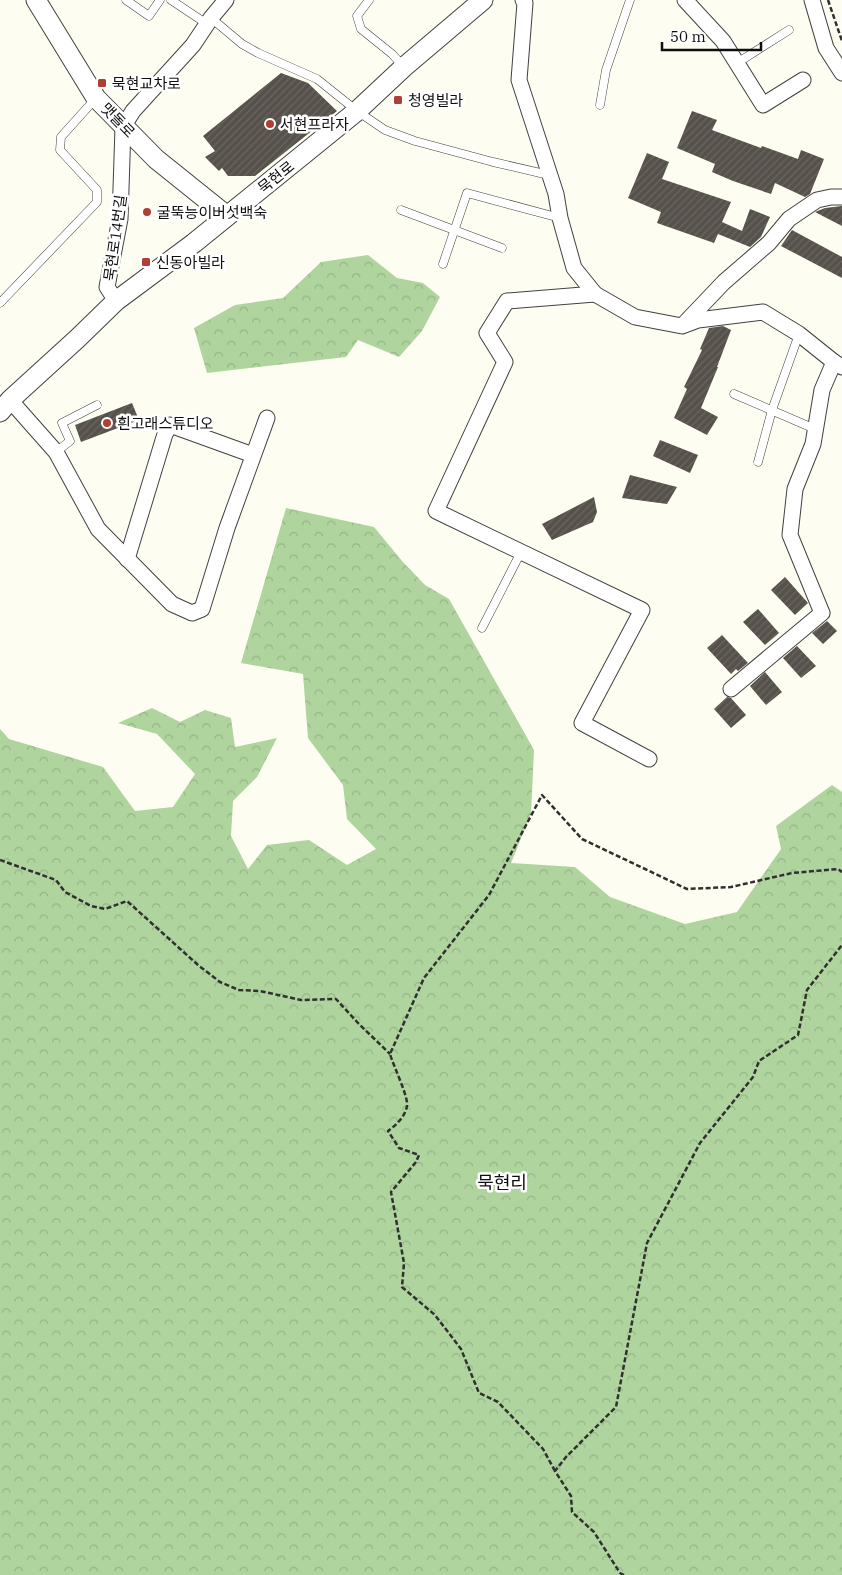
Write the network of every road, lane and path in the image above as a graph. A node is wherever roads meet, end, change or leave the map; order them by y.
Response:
1 (36, 0) edge
2 (126, 0) edge
3 (160, 0) edge
4 (171, 0) edge
5 (226, 0) edge
6 (370, 0) edge
7 (483, 0) edge
8 (523, 0) edge
9 (630, 0) edge
10 (685, 0) edge
11 (812, 0) edge
12 (828, 0) edge
13 (209, 21) junction
14 (789, 30) dead end
15 (842, 41) edge
16 (737, 63) junction
17 (404, 67) junction
18 (842, 73) edge
19 (803, 80) dead end
20 (96, 98) junction
21 (600, 104) dead end
22 (357, 111) junction
23 (123, 127) junction
24 (549, 175) junction
25 (842, 197) edge
26 (401, 210) dead end
27 (227, 216) junction
28 (560, 218) junction
29 (454, 230) junction
30 (502, 248) dead end
31 (443, 264) dead end
32 (595, 294) junction
33 (116, 301) junction
34 (0, 303) edge
35 (682, 326) junction
36 (798, 334) junction
37 (838, 364) edge
38 (734, 394) dead end
39 (97, 405) dead end
40 (5, 406) edge
41 (772, 410) junction
42 (267, 418) dead end
43 (815, 429) junction
44 (56, 452) junction
45 (253, 455) junction
46 (758, 462) dead end
47 (520, 552) junction
48 (127, 558) junction
49 (482, 628) dead end
50 (731, 690) dead end
51 (649, 759) dead end
52 (0, 860) edge
53 (842, 872) edge
54 (842, 946) edge
55 (390, 1054) junction
56 (555, 1471) junction
57 (624, 1575) edge

1 - 20 street, 맷돌로
2 - 3 lane
4 - 13 lane
5 - 13 street
6 - 17 lane
7 - 17 street, 묵현로
8 - 24 street
9 - 21 lane
10 - 16 street
11 - 18 street
12 - 15 path
13 - 22 lane
13 - 23 street
14 - 16 lane
16 - 19 street
17 - 22 street, 묵현로
20 - 23 street, 맷돌로
20 - 34 lane
22 - 24 lane
22 - 27 street, 묵현로
23 - 27 street, 맷돌로
23 - 33 street, 묵현로14번길
24 - 28 street
25 - 35 street
26 - 29 lane
27 - 33 street, 묵현로
28 - 29 lane
28 - 32 street
29 - 30 lane
29 - 31 lane
32 - 35 street
32 - 47 street
33 - 40 street, 묵현로
35 - 36 street
36 - 37 street
36 - 41 lane
37 - 43 street
38 - 41 lane
39 - 44 lane
40 - 44 street
41 - 43 lane
41 - 46 lane
42 - 45 street
43 - 50 street
44 - 48 street
45 - 48 street
45 - 48 street
47 - 49 lane
47 - 51 street
52 - 55 path
53 - 55 path
54 - 56 path
55 - 56 path
56 - 57 path

